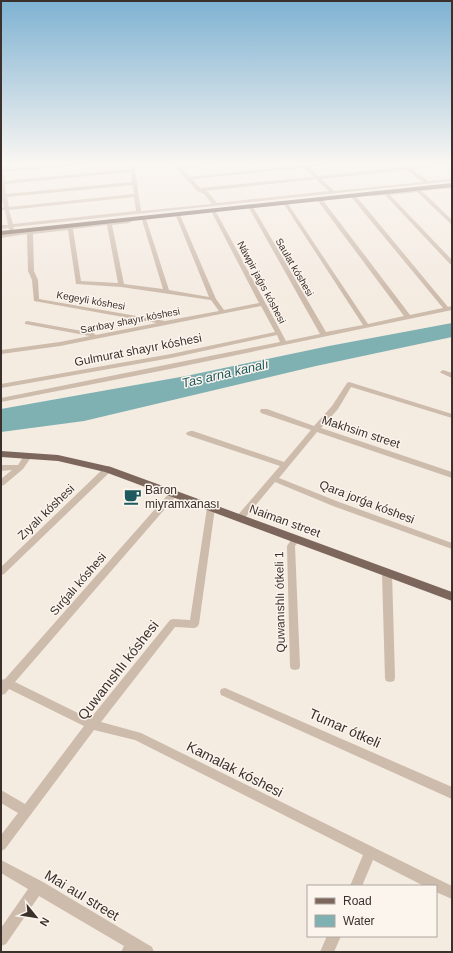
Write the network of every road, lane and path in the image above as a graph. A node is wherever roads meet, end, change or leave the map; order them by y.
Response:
1 (139, 208) edge
2 (204, 208) edge
3 (209, 208) edge
4 (210, 208) edge
5 (211, 208) edge
6 (213, 208) edge
7 (251, 208) edge
8 (289, 208) edge
9 (326, 208) edge
10 (364, 208) edge
11 (401, 208) edge
12 (437, 208) edge
13 (4, 209) edge
14 (139, 212) junction
15 (178, 216) junction
16 (144, 220) junction
17 (452, 223) edge
18 (109, 224) junction
19 (1, 227) edge
20 (11, 227) junction
21 (70, 228) junction
22 (30, 232) junction
23 (1, 233) edge
24 (452, 263) edge
25 (121, 285) junction
26 (167, 291) junction
27 (213, 299) junction
28 (263, 304) junction
29 (450, 308) edge
30 (223, 312) junction
31 (408, 317) junction
32 (27, 323) dead end
33 (166, 323) junction
34 (367, 326) junction
35 (278, 333) junction
36 (324, 335) junction
37 (99, 336) junction
38 (284, 343) junction
39 (1, 352) edge
40 (443, 372) dead end
41 (452, 376) edge
42 (1, 386) edge
43 (1, 400) edge
44 (264, 410) dead end
45 (452, 416) edge
46 (315, 430) junction
47 (190, 433) dead end
48 (1, 454) edge
49 (28, 456) junction
50 (285, 465) junction
51 (20, 466) junction
52 (1, 468) edge
53 (108, 470) junction
54 (452, 474) edge
55 (274, 479) junction
56 (1, 483) edge
57 (174, 493) junction
58 (211, 508) junction
59 (240, 518) junction
60 (296, 539) junction
61 (452, 546) edge
62 (1, 572) edge
63 (387, 572) junction
64 (452, 597) edge
65 (295, 666) dead end
66 (390, 678) dead end
67 (3, 686) edge
68 (225, 692) dead end
69 (92, 725) junction
70 (452, 793) edge
71 (1, 796) edge
72 (26, 812) junction
73 (1, 845) edge
74 (370, 853) junction
75 (1, 866) edge
76 (356, 885) edge
77 (436, 885) edge
78 (437, 886) edge
79 (38, 887) junction
80 (452, 893) edge
81 (334, 937) edge
82 (1, 939) edge
83 (130, 948) edge
84 (147, 952) edge
85 (328, 952) edge

1 - 14 street
2 - 14 street
3 - 23 main road
4 - 20 main road
5 - 15 street
6 - 28 street, Náwpir jaǵıs kóshesi
7 - 36 street, Saulat kóshesi
8 - 34 street
9 - 31 street
10 - 29 street
11 - 24 street
12 - 17 street
13 - 20 street
14 - 20 street
15 - 16 street
15 - 27 street
16 - 18 street
16 - 26 street
18 - 21 street
18 - 25 street
19 - 20 street
20 - 23 main road
21 - 22 street
21 - 25 street
22 - 23 street
22 - 33 street, Kegeyli kóshesi
25 - 26 street
26 - 27 street
27 - 30 street
28 - 30 street, Sarıbay shayır kóshesi
28 - 35 street, Náwpir jaǵıs kóshesi
29 - 31 street
30 - 33 street, Sarıbay shayır kóshesi
31 - 34 street
32 - 37 street
33 - 37 street, Sarıbay shayır kóshesi
34 - 36 street
35 - 38 street, Náwpir jaǵıs kóshesi
35 - 42 street, Gulmurat shayır kóshesi
36 - 38 street
37 - 39 street, Sarıbay shayır kóshesi
38 - 43 street
40 - 41 street
44 - 46 street, Makhsim street
45 - 46 street
46 - 50 street
46 - 54 street, Makhsim street
47 - 50 street
48 - 49 main road, Naiman street
49 - 51 street
49 - 53 main road, Naiman street
50 - 55 street
51 - 52 street
51 - 56 street
53 - 57 main road, Naiman street
53 - 62 street, Zıyalı kóshesi
55 - 59 street
55 - 61 street, Qara jorǵa kóshesi
57 - 58 main road, Naiman street
57 - 67 street, Sırǵalı kóshesi
58 - 59 main road, Naiman street
58 - 69 street, Quwanıshlı kóshesi
59 - 60 main road, Naiman street
60 - 63 main road, Naiman street
60 - 65 street, Quwanıshlı ótkeli 1
63 - 64 main road, Naiman street
63 - 66 street
67 - 69 street, Kamalak kóshesi
68 - 70 street, Tumar ótkeli
69 - 72 street, Quwanıshlı kóshesi
69 - 74 street, Kamalak kóshesi
71 - 72 street
72 - 73 street, Quwanıshlı kóshesi
74 - 76 street
74 - 77 street, Kamalak kóshesi
75 - 79 street, Mai aul street
78 - 80 street, Kamalak kóshesi
79 - 82 street
79 - 83 street, Mai aul street
81 - 85 street
83 - 84 street, Mai aul street

